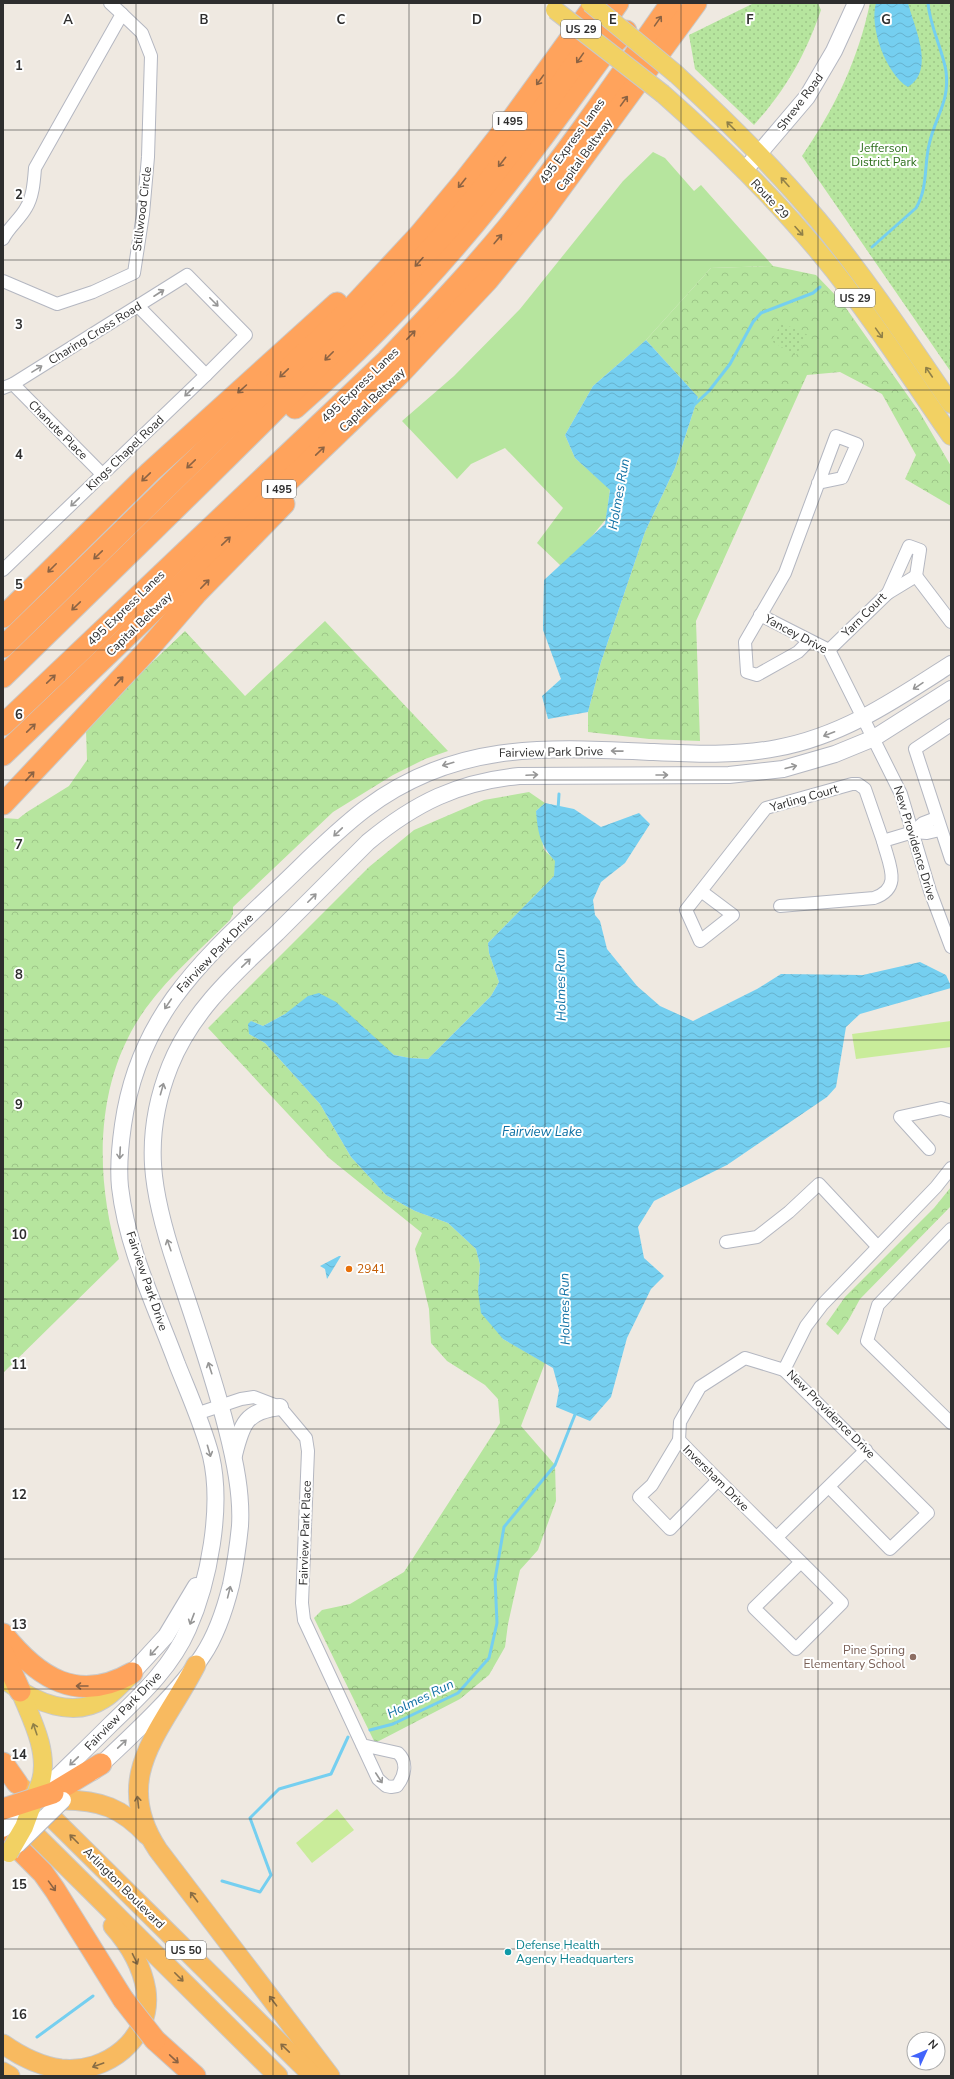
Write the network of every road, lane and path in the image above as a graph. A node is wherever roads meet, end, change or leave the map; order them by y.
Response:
1 (110, 3) edge
2 (590, 3) edge
3 (596, 3) edge
4 (618, 3) edge
5 (671, 3) edge
6 (696, 3) edge
7 (856, 3) edge
8 (550, 6) edge
9 (122, 14) junction
10 (626, 32) junction
11 (611, 53) junction
12 (588, 83) junction
13 (759, 154) junction
14 (744, 171) junction
15 (543, 212) junction
16 (419, 235) junction
17 (3, 238) edge
18 (3, 281) edge
19 (138, 306) junction
20 (246, 335) joint
21 (206, 375) junction
22 (8, 386) edge
23 (951, 404) edge
24 (951, 436) edge
25 (103, 475) junction
26 (818, 483) dead end
27 (201, 536) junction
28 (144, 540) junction
29 (3, 570) edge
30 (916, 576) junction
31 (888, 593) junction
32 (760, 615) junction
33 (3, 617) edge
34 (951, 622) edge
35 (809, 641) junction
36 (3, 646) edge
37 (829, 650) junction
38 (951, 664) edge
39 (3, 676) edge
40 (951, 689) edge
41 (864, 718) junction
42 (3, 725) edge
43 (951, 725) edge
44 (874, 738) junction
45 (3, 755) edge
46 (3, 804) edge
47 (936, 818) junction
48 (940, 830) junction
49 (913, 832) junction
50 (883, 841) junction
51 (948, 843) edge
52 (951, 859) edge
53 (701, 891) dead end
54 (780, 906) dead end
55 (951, 947) edge
56 (951, 1111) edge
57 (929, 1149) dead end
58 (951, 1168) edge
59 (951, 1229) edge
60 (726, 1242) dead end
61 (877, 1246) junction
62 (784, 1370) junction
63 (221, 1406) junction
64 (280, 1407) junction
65 (196, 1414) junction
66 (951, 1423) edge
67 (679, 1440) junction
68 (866, 1450) junction
69 (233, 1459) junction
70 (718, 1480) junction
71 (829, 1487) junction
72 (777, 1538) junction
73 (801, 1562) junction
74 (205, 1571) junction
75 (3, 1634) edge
76 (3, 1653) edge
77 (196, 1665) junction
78 (132, 1673) junction
79 (3, 1678) edge
80 (20, 1691) junction
81 (362, 1745) dead end
82 (3, 1763) edge
83 (101, 1764) joint
84 (10, 1776) edge
85 (48, 1792) junction
86 (3, 1803) edge
87 (3, 1809) edge
88 (3, 1830) edge
89 (3, 1833) edge
90 (150, 1839) junction
91 (41, 1842) junction
92 (6, 1856) edge
93 (3, 2044) edge
94 (3, 2072) edge
95 (10, 2076) edge
96 (195, 2076) edge
97 (278, 2076) edge
98 (313, 2076) edge
99 (330, 2076) edge

1 - 9 street, Stillwood Circle
2 - 10 main road, Route 29 / US 29, bridge
3 -> 16 highway, I 495
4 -> 28 highway, I 495
27 -> 5 highway, 495 Express Lanes / I 495
15 -> 6 highway, Capital Beltway / I 495
7 - 13 main road, Shreve Road
8 - 11 main road, Route 29 / US 29, bridge
9 - 17 street
9 - 18 street, Stillwood Circle
10 - 11 highway
13 -> 10 main road, Route 29 / US 29, bridge
11 - 12 highway
11 - 14 main road, Route 29 / US 29, bridge
12 - 27 highway
12 - 28 highway
13 - 14 main road, Shreve Road
23 -> 13 main road, Route 29 / US 29
14 -> 24 main road, Route 29 / US 29
45 -> 15 highway, Capital Beltway / I 495
46 -> 15 highway
16 -> 33 highway
16 -> 36 highway, I 495
19 -> 20 street, Charing Cross Road
19 - 21 street
22 -> 19 street, Charing Cross Road
20 - 21 street, Kings Chapel Road
21 -> 25 street, Kings Chapel Road
22 - 25 street, Chanute Place
25 -> 29 street, Kings Chapel Road
26 - 32 street, Yancey Drive
42 -> 27 highway, 495 Express Lanes / I 495
28 -> 39 highway, I 495
30 - 31 street
30 - 31 street, Yarn Court
30 - 34 street
31 - 37 street, Yarn Court
32 - 35 street, Yancey Drive
32 - 35 street
35 - 37 street, Yancey Drive
37 - 41 street, Yancey Drive
38 -> 41 main road, Fairview Park Drive
40 - 44 main road, Fairview Park Drive
41 - 44 street, New Providence Drive
41 -> 65 main road, Fairview Park Drive
43 - 47 street
44 - 49 street, New Providence Drive
63 -> 44 main road, Fairview Park Drive
47 - 48 street
47 - 49 street
48 - 49 street
48 - 51 street
49 - 50 street
49 - 55 street, New Providence Drive
50 - 53 street, Yarling Court
50 - 54 street, Yarling Court
51 - 52 street
56 - 57 street
58 - 61 street, New Providence Drive
59 - 66 street
60 - 61 street
61 - 62 street, New Providence Drive
62 - 67 street, Inversham Drive
62 - 68 street, New Providence Drive
63 - 64 street, Fairview Park Place
63 - 65 street, Fairview Park Place
63 - 69 main road, Fairview Park Drive
64 - 69 main road
64 - 81 street, Fairview Park Place
65 -> 74 main road, Fairview Park Drive
67 - 70 street, Inversham Drive
67 - 70 street
68 - 71 street
68 - 71 street, New Providence Drive
77 -> 69 main road, Fairview Park Drive
70 - 72 street, Inversham Drive
71 - 72 street
72 - 73 street, Inversham Drive
73 - 73 street, Inversham Drive
74 -> 78 main road
74 -> 85 main road, Fairview Park Drive
78 -> 75 highway
76 - 80 highway
83 -> 77 main road, Fairview Park Drive
90 -> 77 highway
78 - 80 main road
79 - 80 main road
85 -> 80 main road
82 - 84 highway
83 - 85 highway
98 -> 84 highway, Arlington Boulevard / US 50
85 - 87 highway, bridge
85 - 88 main road, Fairview Park Drive, bridge
85 - 90 highway
85 - 92 main road, Fairview Park Drive, bridge
85 - 92 main road, bridge
86 - 91 highway, Arlington Boulevard / US 50
89 -> 96 highway, bridge
99 -> 90 highway
91 -> 93 highway
91 -> 97 highway, Arlington Boulevard / US 50
94 - 95 highway

